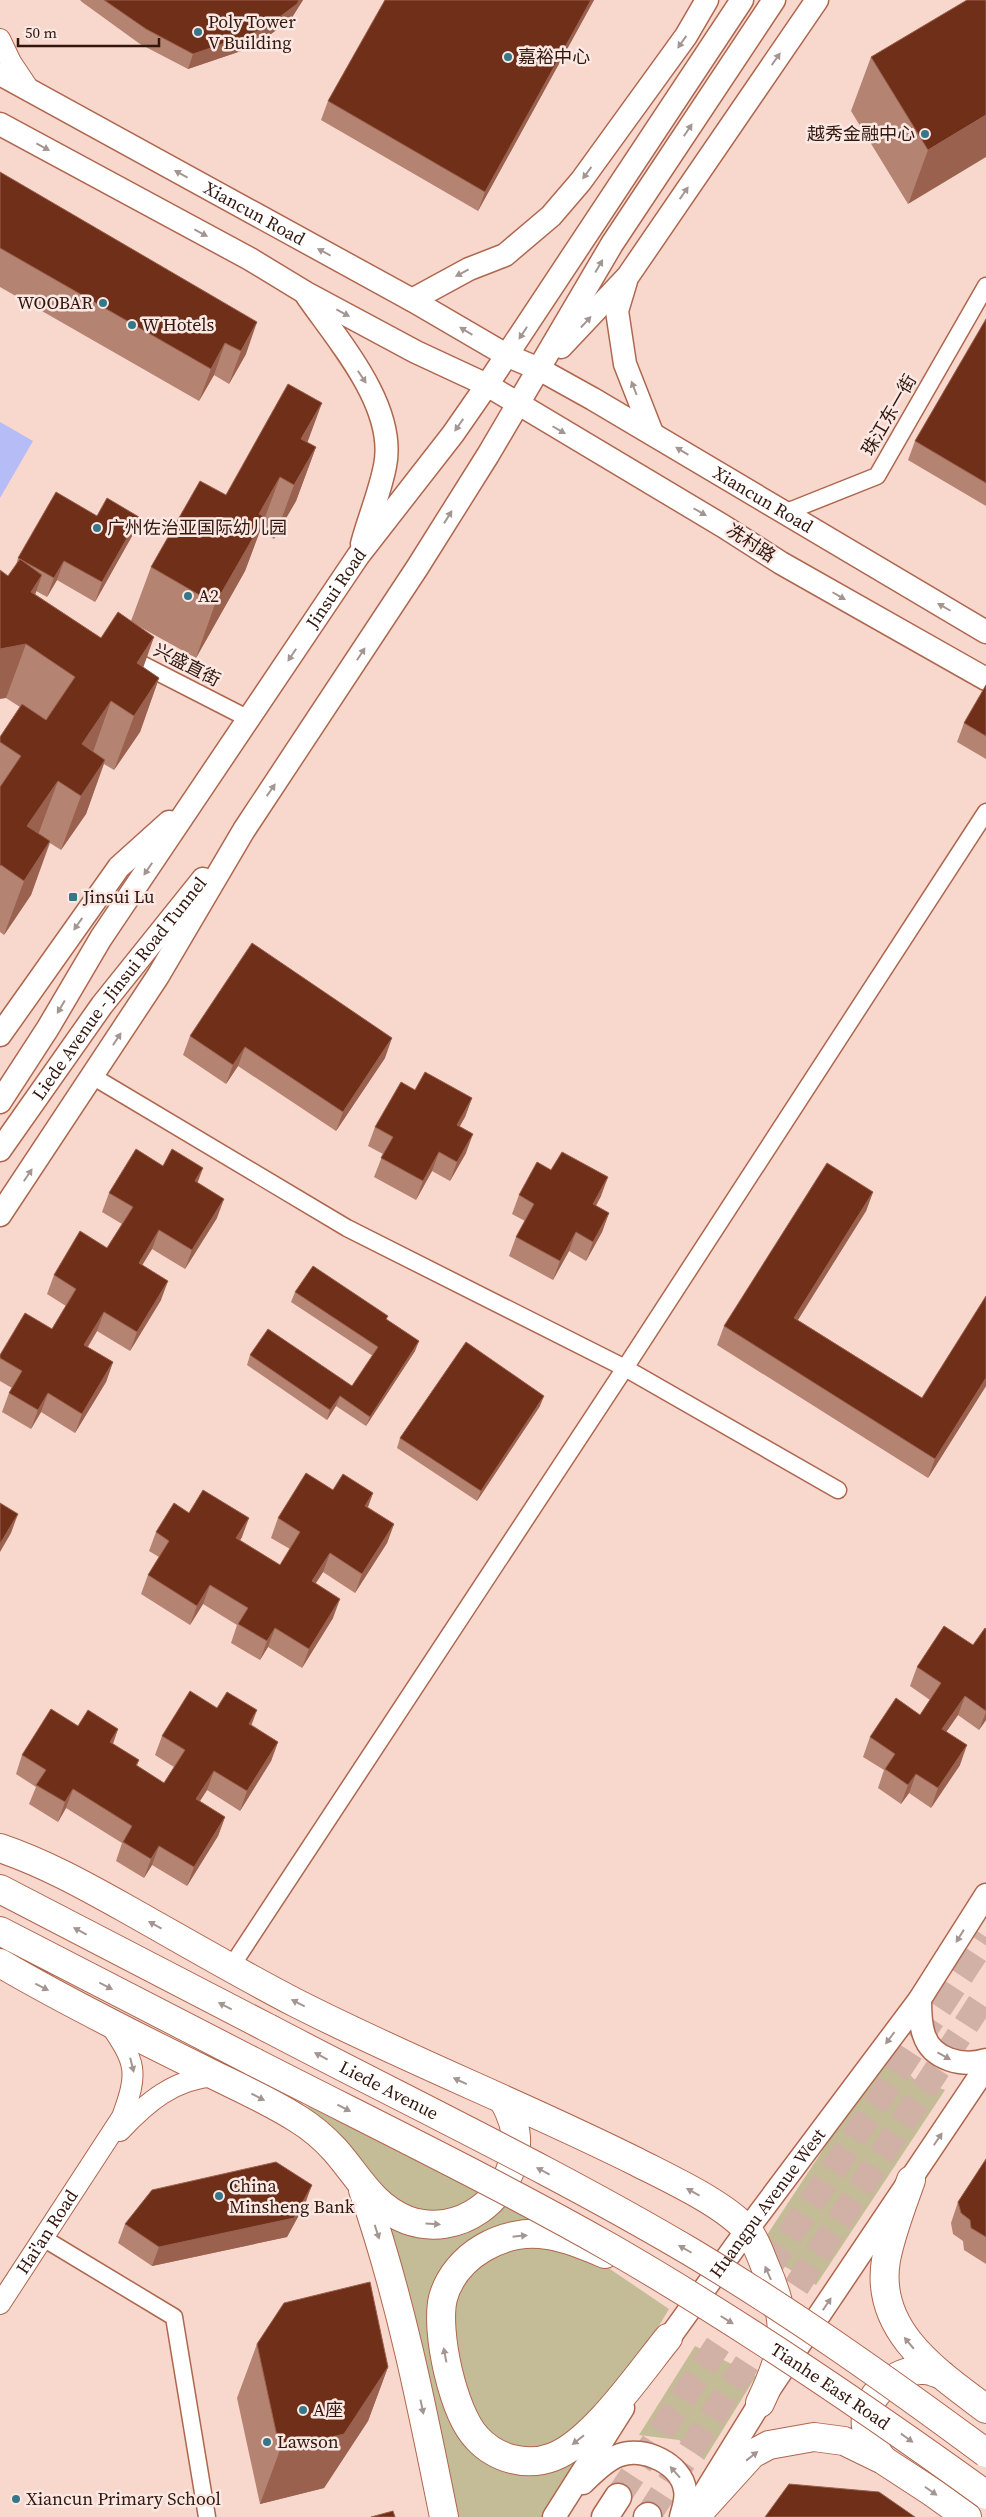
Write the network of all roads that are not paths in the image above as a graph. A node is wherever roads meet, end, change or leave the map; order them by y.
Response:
1 (707, 0) edge
2 (742, 0) edge
3 (774, 0) edge
4 (817, 0) edge
5 (0, 39) edge
6 (0, 74) edge
7 (31, 92) junction
8 (0, 124) edge
9 (628, 276) junction
10 (986, 286) edge
11 (306, 293) junction
12 (412, 300) junction
13 (508, 356) junction
14 (539, 369) junction
15 (487, 385) junction
16 (517, 405) junction
17 (652, 433) junction
18 (784, 513) junction
19 (358, 556) junction
20 (986, 632) edge
21 (106, 646) edge
22 (986, 679) edge
23 (249, 719) junction
24 (194, 800) junction
25 (986, 812) edge
26 (244, 830) junction
27 (4, 1021) edge
28 (92, 1076) junction
29 (0, 1102) edge
30 (0, 1150) edge
31 (0, 1215) edge
32 (625, 1368) junction
33 (838, 1490) dead end
34 (0, 1848) edge
35 (0, 1888) edge
36 (986, 1895) edge
37 (0, 1931) edge
38 (0, 1963) edge
39 (231, 1967) junction
40 (920, 2000) junction
41 (109, 2022) junction
42 (986, 2060) edge
43 (986, 2067) edge
44 (215, 2076) junction
45 (504, 2101) junction
46 (94, 2160) junction
47 (910, 2180) junction
48 (362, 2186) junction
49 (747, 2230) junction
50 (43, 2238) junction
51 (671, 2285) junction
52 (772, 2302) joint
53 (0, 2304) edge
54 (668, 2338) junction
55 (942, 2375) junction
56 (760, 2403) junction
57 (986, 2409) edge
58 (986, 2453) edge
59 (883, 2460) junction
60 (986, 2495) edge
61 (559, 2509) edge
62 (207, 2517) edge
63 (444, 2517) edge
64 (681, 2517) edge
65 (689, 2517) edge
66 (695, 2517) edge
67 (967, 2517) edge

1 -> 12 main road
2 -> 13 main road, Jinsui Road
14 -> 3 main road
9 -> 4 main road
5 - 7 street
6 - 7 main road, Xiancun Road
12 -> 7 main road, Xiancun Road
8 -> 11 main road
14 -> 9 main road
17 -> 9 main road
10 - 18 street, 珠江东一街
11 -> 15 main road
11 -> 19 main road
13 -> 12 main road, Xiancun Road
13 - 14 main road, Xiancun Road
13 - 15 main road, Jinsui Road
14 - 16 main road
14 - 17 main road, Xiancun Road
15 - 16 main road, 冼村路
15 -> 19 main road, Jinsui Road
16 -> 22 main road, 冼村路
26 -> 16 main road
18 -> 17 main road, Xiancun Road
20 -> 18 main road, Xiancun Road
19 -> 23 main road, Jinsui Road
21 - 23 street, 兴盛直街
23 - 24 main road, Jinsui Road
24 -> 27 main road
24 -> 29 main road, Liede Avenue - Jinsui Road Tunnel
25 - 32 street
28 -> 26 main road
26 - 30 main road, Liede Avenue - Jinsui Road Tunnel
31 -> 28 main road
28 - 32 street
32 - 33 street
32 - 39 street
39 -> 34 highway
52 -> 35 highway, Liede Avenue, bridge
36 -> 40 main road, Huangpu Avenue West
37 -> 51 highway, Liede Avenue, bridge
38 -> 41 highway
45 -> 39 highway
40 -> 42 main road
40 -> 49 main road, Huangpu Avenue West
41 - 44 highway
41 -> 46 street
47 -> 43 main road
44 - 46 street
44 -> 48 highway
48 -> 45 highway
49 -> 45 highway
46 - 50 street, Hai'an Road
55 -> 47 highway
56 -> 47 main road
48 -> 63 highway
49 - 54 main road, Huangpu Avenue West
56 -> 49 highway
50 - 53 street, Hai'an Road
50 - 62 street
54 -> 51 highway, bridge
51 -> 60 highway, Tianhe East Road, bridge
52 - 58 highway, Tianhe East Road, bridge
54 - 61 main road, Huangpu Avenue West
55 - 57 highway
55 - 59 highway
56 - 65 main road
66 -> 59 highway
59 -> 67 highway
64 -> 61 main road

